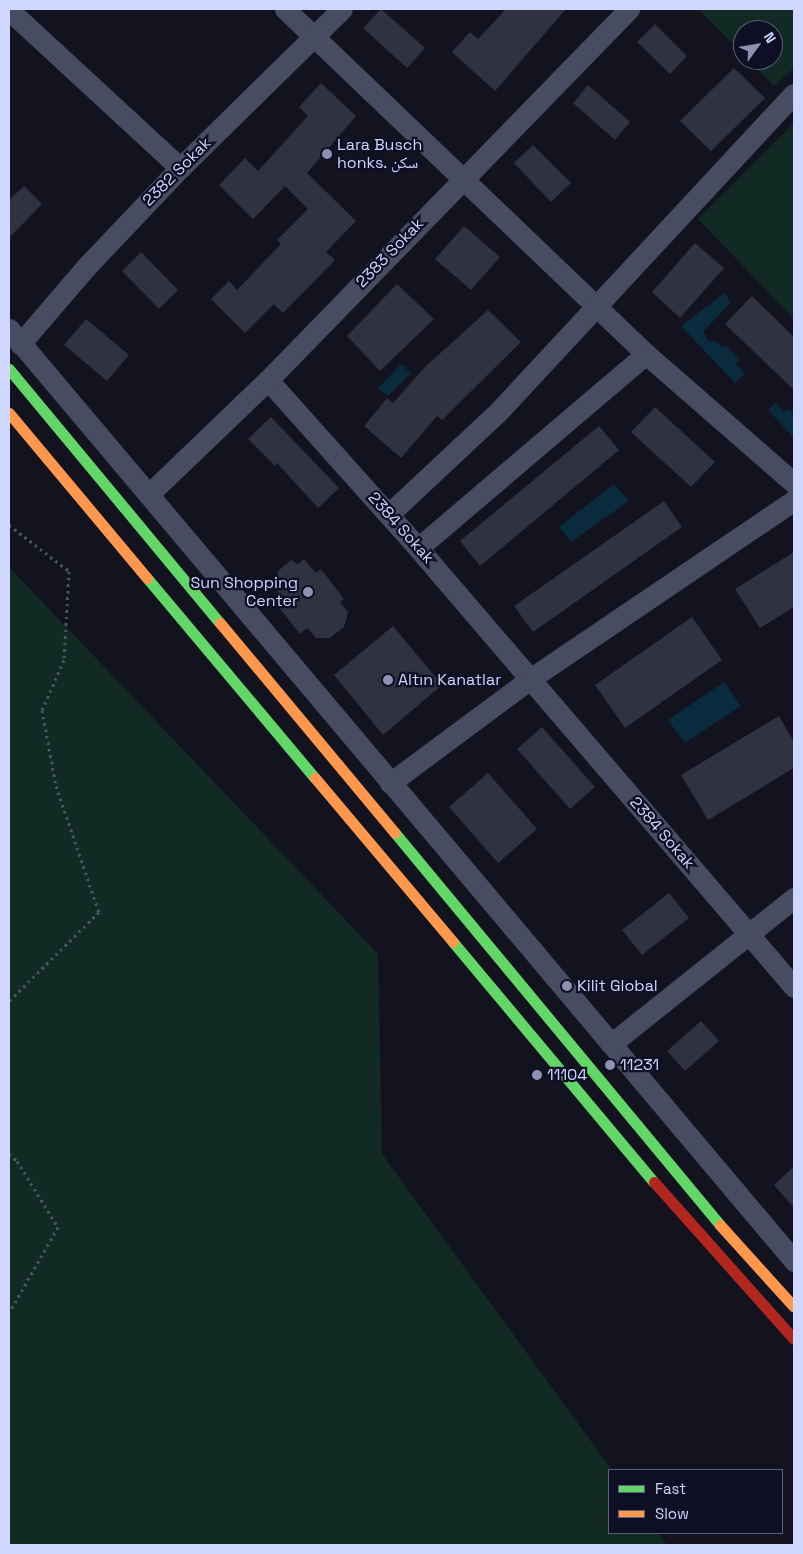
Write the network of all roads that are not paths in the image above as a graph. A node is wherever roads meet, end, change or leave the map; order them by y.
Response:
1 (285, 9) edge
2 (342, 9) edge
3 (629, 9) edge
4 (9, 10) edge
5 (314, 37) junction
6 (794, 94) edge
7 (180, 168) junction
8 (460, 180) junction
9 (598, 308) junction
10 (15, 337) edge
11 (646, 354) junction
12 (9, 369) edge
13 (268, 380) junction
14 (9, 413) edge
15 (794, 483) edge
16 (149, 494) junction
17 (794, 500) edge
18 (389, 514) junction
19 (418, 548) junction
20 (530, 679) junction
21 (390, 783) junction
22 (794, 898) edge
23 (750, 936) junction
24 (794, 987) edge
25 (611, 1044) junction
26 (794, 1261) edge
27 (794, 1307) edge
28 (794, 1339) edge

1 - 5 street
2 - 5 street, 2382 Sokak
3 - 8 street, 2383 Sokak
4 - 7 street
5 - 7 street, 2382 Sokak
5 - 8 street
6 - 9 street
7 - 10 street, 2382 Sokak
8 - 9 street
8 - 13 street, 2383 Sokak
9 - 11 street
9 - 18 street
10 - 16 street
11 - 15 street
11 - 19 street
12 - 27 main road
13 - 16 street, 2383 Sokak
13 - 18 street, 2384 Sokak
14 - 28 main road
16 - 21 street
17 - 20 street
18 - 19 street, 2384 Sokak
19 - 20 street, 2384 Sokak
20 - 21 street
20 - 23 street, 2384 Sokak
21 - 25 street
22 - 23 street
23 - 24 street, 2384 Sokak
23 - 25 street
25 - 26 street

